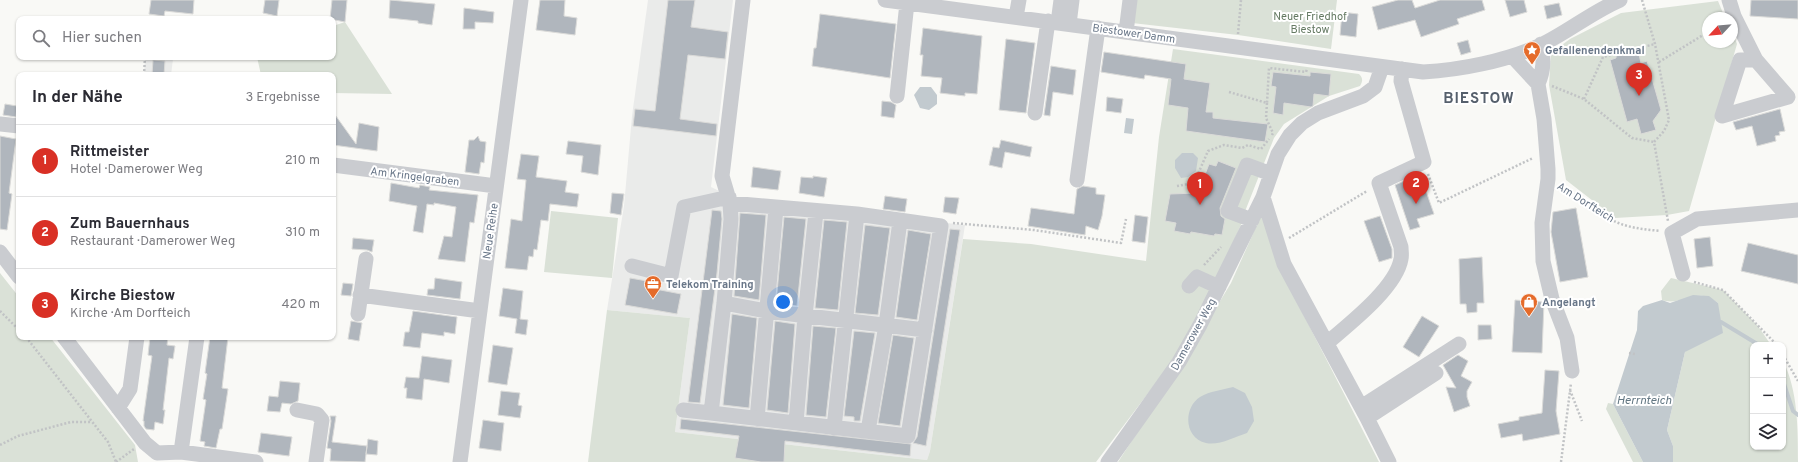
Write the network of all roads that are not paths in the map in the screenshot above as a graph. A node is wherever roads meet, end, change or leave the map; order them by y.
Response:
1 (520, 0) edge
2 (743, 0) edge
3 (886, 0) edge
4 (1019, 0) edge
5 (1061, 0) edge
6 (1072, 0) edge
7 (1130, 0) edge
8 (1620, 0) edge
9 (1729, 0) edge
10 (915, 2) edge
11 (963, 5) edge
12 (1016, 17) junction
13 (1057, 22) junction
14 (1098, 28) junction
15 (1126, 32) junction
16 (1541, 44) junction
17 (1512, 56) junction
18 (1756, 60) junction
19 (1382, 67) junction
20 (1402, 69) junction
21 (1046, 82) dead end
22 (1538, 84) junction
23 (897, 96) dead end
24 (1035, 114) dead end
25 (0, 124) edge
26 (16, 126) edge
27 (336, 166) edge
28 (1271, 174) junction
29 (1077, 180) dead end
30 (496, 186) junction
31 (1263, 197) junction
32 (730, 200) junction
33 (776, 208) junction
34 (1798, 210) edge
35 (816, 212) junction
36 (857, 214) junction
37 (1252, 220) junction
38 (900, 221) junction
39 (0, 252) edge
40 (366, 259) dead end
41 (632, 266) dead end
42 (16, 273) edge
43 (1683, 274) road end
44 (1193, 282) road end
45 (1219, 287) junction
46 (360, 295) junction
47 (724, 303) junction
48 (480, 311) junction
49 (766, 311) junction
50 (358, 314) dead end
51 (805, 316) junction
52 (847, 320) junction
53 (886, 325) junction
54 (925, 330) junction
55 (70, 340) edge
56 (137, 340) edge
57 (197, 340) edge
58 (1327, 343) junction
59 (1459, 344) dead end
60 (1572, 371) road end
61 (1436, 373) dead end
62 (118, 408) junction
63 (297, 410) dead end
64 (683, 410) dead end
65 (1364, 412) junction
66 (711, 413) junction
67 (757, 419) junction
68 (796, 423) junction
69 (834, 428) junction
70 (868, 431) junction
71 (181, 452) junction
72 (158, 457) edge
73 (256, 462) edge
74 (316, 462) edge
75 (460, 462) edge
76 (1108, 462) edge
77 (1389, 462) edge

1 - 30 street, Neue Reihe
2 - 32 street
3 - 10 street, Biestower Damm
4 - 12 street
5 - 13 street
6 - 13 street
7 - 15 street
8 - 16 street
9 - 18 street
10 - 11 street, Biestower Damm
10 - 23 street
11 - 12 street, Biestower Damm
12 - 13 street, Biestower Damm
13 - 14 street, Biestower Damm
13 - 21 street
13 - 24 street
14 - 15 street, Biestower Damm
14 - 29 street
15 - 19 street, Biestower Damm
16 - 17 street
16 - 22 street, Am Dorfteich
17 - 20 street
17 - 22 street
18 - 18 street
19 - 20 street
19 - 28 street, Damerower Weg
20 - 58 street
22 - 60 street, Am Dorfteich
25 - 26 street
27 - 30 street, Am Kringelgraben
28 - 31 street, Damerower Weg
28 - 37 street
30 - 48 street, Neue Reihe
31 - 37 street, Damerower Weg
31 - 58 street
32 - 33 street
32 - 41 street
32 - 47 street
33 - 35 street
33 - 49 street
34 - 43 street
35 - 36 street
35 - 51 street
36 - 38 street
36 - 52 street
37 - 45 street, Damerower Weg
38 - 53 street
38 - 54 street
39 - 42 street
40 - 46 street
44 - 45 street
45 - 76 street, Damerower Weg
46 - 48 street
46 - 50 street
47 - 49 street
47 - 66 street
48 - 75 street, Neue Reihe
49 - 51 street
49 - 67 street
51 - 52 street
51 - 68 street
52 - 53 street
52 - 69 street
53 - 54 street
53 - 70 street
54 - 70 street
55 - 62 street
56 - 62 street
57 - 71 street
58 - 65 street
59 - 65 street
61 - 65 street
62 - 72 street
63 - 74 street
64 - 66 street
65 - 77 street
66 - 67 street
67 - 68 street
68 - 69 street
69 - 70 street
71 - 72 street
71 - 73 street

